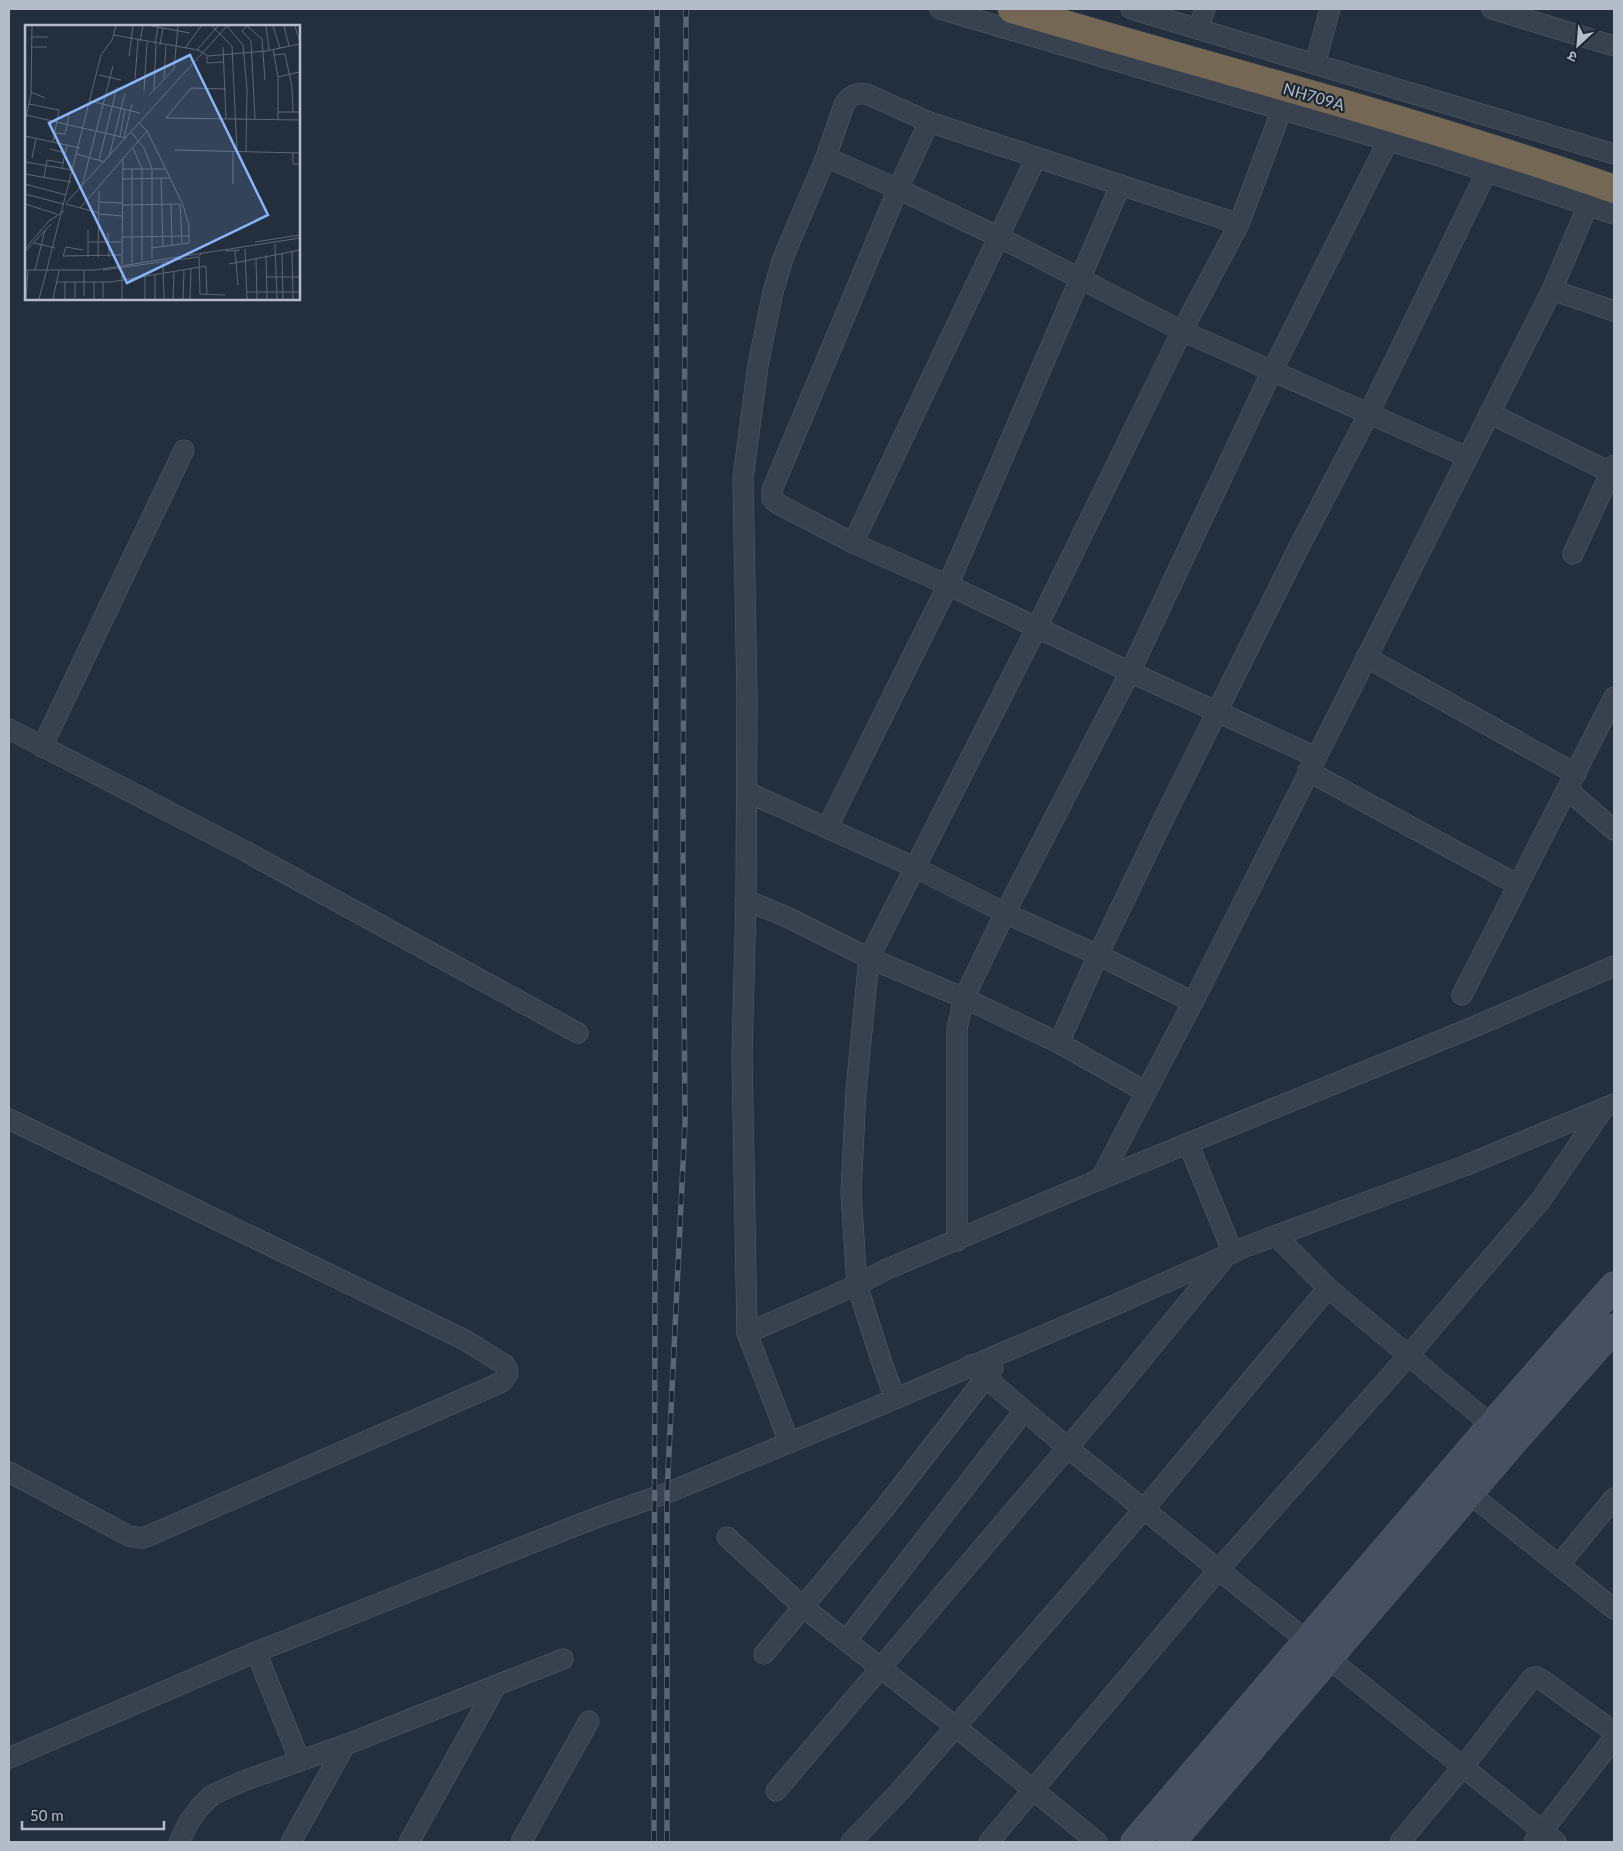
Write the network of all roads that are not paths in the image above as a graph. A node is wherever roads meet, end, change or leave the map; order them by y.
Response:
1 (940, 9) edge
2 (1012, 9) edge
3 (1130, 9) edge
4 (1205, 9) edge
5 (1330, 9) edge
6 (1492, 9) edge
7 (1198, 29) junction
8 (1614, 46) edge
9 (1314, 64) junction
10 (1282, 109) junction
11 (929, 122) junction
12 (1388, 141) junction
13 (1614, 153) edge
14 (826, 158) junction
15 (1036, 158) junction
16 (1487, 171) junction
17 (1120, 186) junction
18 (898, 189) junction
19 (1614, 189) edge
20 (1588, 205) junction
21 (1614, 214) edge
22 (1239, 224) junction
23 (999, 237) junction
24 (1080, 278) junction
25 (1552, 290) junction
26 (1614, 311) edge
27 (1182, 330) junction
28 (1272, 371) junction
29 (1369, 413) junction
30 (1489, 413) junction
31 (184, 450) dead end
32 (1467, 457) junction
33 (1613, 471) edge
34 (853, 543) junction
35 (1573, 554) dead end
36 (948, 585) junction
37 (1036, 626) junction
38 (1366, 657) junction
39 (1130, 672) junction
40 (1614, 697) edge
41 (1217, 712) junction
42 (9, 729) edge
43 (42, 746) junction
44 (1312, 764) junction
45 (1572, 782) junction
46 (746, 792) junction
47 (827, 828) junction
48 (1614, 830) edge
49 (914, 867) junction
50 (1518, 885) junction
51 (746, 900) junction
52 (1005, 913) junction
53 (1098, 955) junction
54 (869, 958) junction
55 (1614, 966) edge
56 (1462, 995) dead end
57 (964, 998) junction
58 (1192, 1002) junction
59 (578, 1033) dead end
60 (1059, 1044) junction
61 (1146, 1092) junction
62 (1609, 1106) edge
63 (9, 1119) edge
64 (1188, 1143) junction
65 (1100, 1180) junction
66 (1276, 1236) junction
67 (957, 1241) junction
68 (1229, 1255) junction
69 (857, 1285) junction
70 (1614, 1286) edge
71 (1328, 1288) junction
72 (1614, 1328) edge
73 (747, 1333) junction
74 (1004, 1352) junction
75 (1408, 1356) junction
76 (971, 1365) junction
77 (986, 1378) junction
78 (895, 1398) junction
79 (1024, 1411) junction
80 (1492, 1425) junction
81 (789, 1442) junction
82 (1512, 1443) junction
83 (1068, 1448) junction
84 (9, 1472) edge
85 (1449, 1476) junction
86 (1470, 1494) junction
87 (1612, 1504) edge
88 (1144, 1509) junction
89 (727, 1537) dead end
90 (1559, 1565) junction
91 (1219, 1569) junction
92 (803, 1607) junction
93 (1614, 1609) edge
94 (1308, 1641) junction
95 (846, 1642) junction
96 (256, 1652) junction
97 (764, 1654) dead end
98 (1329, 1658) junction
99 (563, 1659) dead end
100 (881, 1668) junction
101 (496, 1686) junction
102 (589, 1721) dead end
103 (956, 1727) junction
104 (1614, 1732) edge
105 (1614, 1738) edge
106 (345, 1745) junction
107 (9, 1758) edge
108 (300, 1761) junction
109 (1463, 1766) junction
110 (776, 1791) dead end
111 (1034, 1791) junction
112 (1544, 1839) edge
113 (179, 1842) edge
114 (291, 1842) edge
115 (409, 1842) edge
116 (521, 1842) edge
117 (851, 1842) edge
118 (989, 1842) edge
119 (1096, 1842) edge
120 (1135, 1842) edge
121 (1171, 1842) edge
122 (1400, 1842) edge

1 - 10 street
2 - 19 highway, NH709A
3 - 7 street
4 - 7 street
5 - 9 street
6 - 8 street
7 - 9 street
9 - 13 street
10 - 12 street
10 - 22 street
11 - 14 street
11 - 15 street
11 - 18 street
12 - 16 street
12 - 28 street
14 - 18 street
14 - 46 street
15 - 17 street
15 - 23 street
16 - 20 street
16 - 29 street
17 - 22 street
17 - 24 street
18 - 23 street
18 - 34 street
20 - 21 street
20 - 25 street
22 - 27 street
23 - 24 street
23 - 34 street
24 - 27 street
24 - 36 street
25 - 26 street
25 - 30 street
27 - 28 street
27 - 37 street
28 - 29 street
28 - 39 street
29 - 32 street
29 - 41 street
30 - 32 street
30 - 33 street
31 - 43 street
32 - 38 street
33 - 35 street
34 - 36 street
36 - 37 street
36 - 47 street
37 - 39 street
37 - 49 street
38 - 44 street
38 - 45 street
39 - 41 street
39 - 52 street
40 - 45 street
41 - 44 street
41 - 53 street
42 - 43 street
43 - 59 street
44 - 50 street
44 - 58 street
45 - 48 street
45 - 50 street
46 - 47 street
46 - 51 street
47 - 49 street
49 - 52 street
49 - 54 street
50 - 56 street
51 - 54 street
51 - 73 street
52 - 53 street
52 - 57 street
53 - 58 street
53 - 60 street
54 - 57 street
54 - 69 street
55 - 64 street
57 - 60 street
57 - 67 street
58 - 61 street
60 - 61 street
61 - 65 street
62 - 66 street
62 - 75 street
63 - 84 street
64 - 65 street
64 - 68 street
65 - 67 street
66 - 68 street
66 - 71 street
67 - 69 street
68 - 74 street
68 - 83 street
69 - 73 street
69 - 78 street
70 - 80 main road
71 - 75 street
71 - 88 street
72 - 82 main road
73 - 81 street
74 - 76 street
74 - 77 street
75 - 80 street
75 - 91 street
76 - 77 street
76 - 78 street
77 - 79 street
77 - 92 street
78 - 81 street
79 - 83 street
79 - 95 street
80 - 82 street
80 - 85 main road
81 - 96 street
82 - 86 main road
83 - 88 street
83 - 100 street
85 - 86 street
85 - 94 main road
86 - 90 street
86 - 98 main road
87 - 90 street
88 - 91 street
88 - 103 street
89 - 92 street
90 - 93 street
91 - 94 street
91 - 111 street
92 - 95 street
92 - 97 street
94 - 98 street
94 - 120 main road
95 - 100 street
96 - 107 street
96 - 108 street
98 - 109 street
98 - 121 main road
99 - 101 street
100 - 103 street
100 - 110 street
101 - 106 street
101 - 115 street
102 - 116 street
103 - 111 street
103 - 117 street
104 - 109 street
105 - 112 street
106 - 108 street
106 - 114 street
108 - 113 street
109 - 112 street
109 - 122 street
111 - 118 street
111 - 119 street

